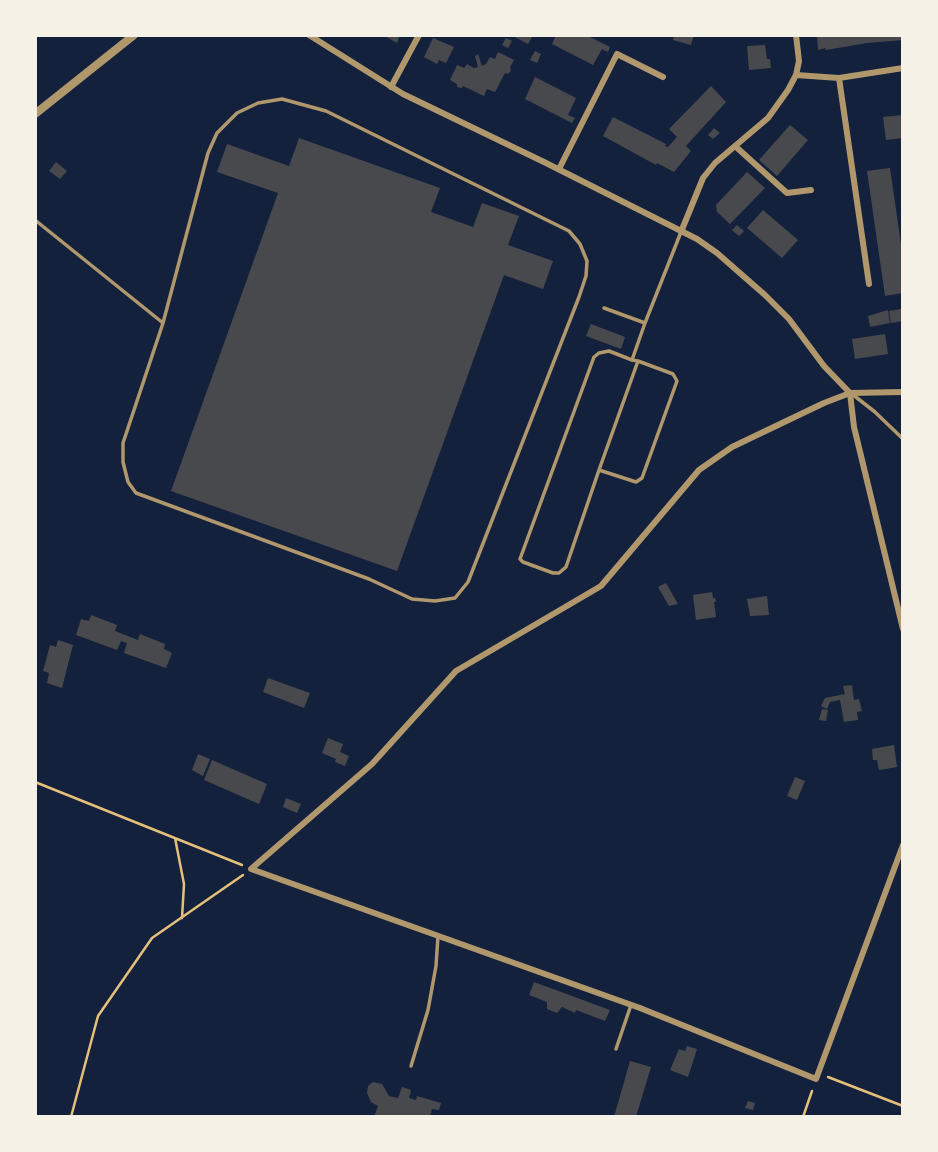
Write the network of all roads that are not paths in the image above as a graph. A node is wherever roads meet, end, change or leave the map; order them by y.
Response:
1 (134, 35) edge
2 (309, 35) edge
3 (419, 35) edge
4 (796, 35) edge
5 (903, 68) edge
6 (796, 75) junction
7 (663, 77) dead end
8 (839, 78) junction
9 (391, 87) junction
10 (35, 114) edge
11 (735, 146) junction
12 (559, 169) junction
13 (811, 190) dead end
14 (35, 220) edge
15 (681, 232) junction
16 (869, 284) dead end
17 (604, 308) dead end
18 (163, 323) junction
19 (645, 323) junction
20 (635, 360) junction
21 (903, 392) edge
22 (850, 393) junction
23 (903, 439) edge
24 (599, 470) junction
25 (903, 629) edge
26 (903, 845) edge
27 (438, 936) junction
28 (631, 1005) junction
29 (615, 1049) dead end
30 (411, 1066) dead end

1 - 10 street
2 - 9 street
3 - 9 street
4 - 6 street
5 - 8 street
6 - 8 street
6 - 11 street
7 - 12 street
8 - 16 street
9 - 12 street
11 - 13 street
11 - 15 street
12 - 15 street
14 - 18 lane
15 - 19 lane
15 - 22 street
17 - 19 lane
18 - 18 lane
19 - 20 lane
20 - 24 lane
20 - 24 lane
20 - 24 lane
21 - 22 street
22 - 23 lane
22 - 25 street
22 - 27 street
26 - 28 street
27 - 28 street
27 - 30 lane
28 - 29 lane

